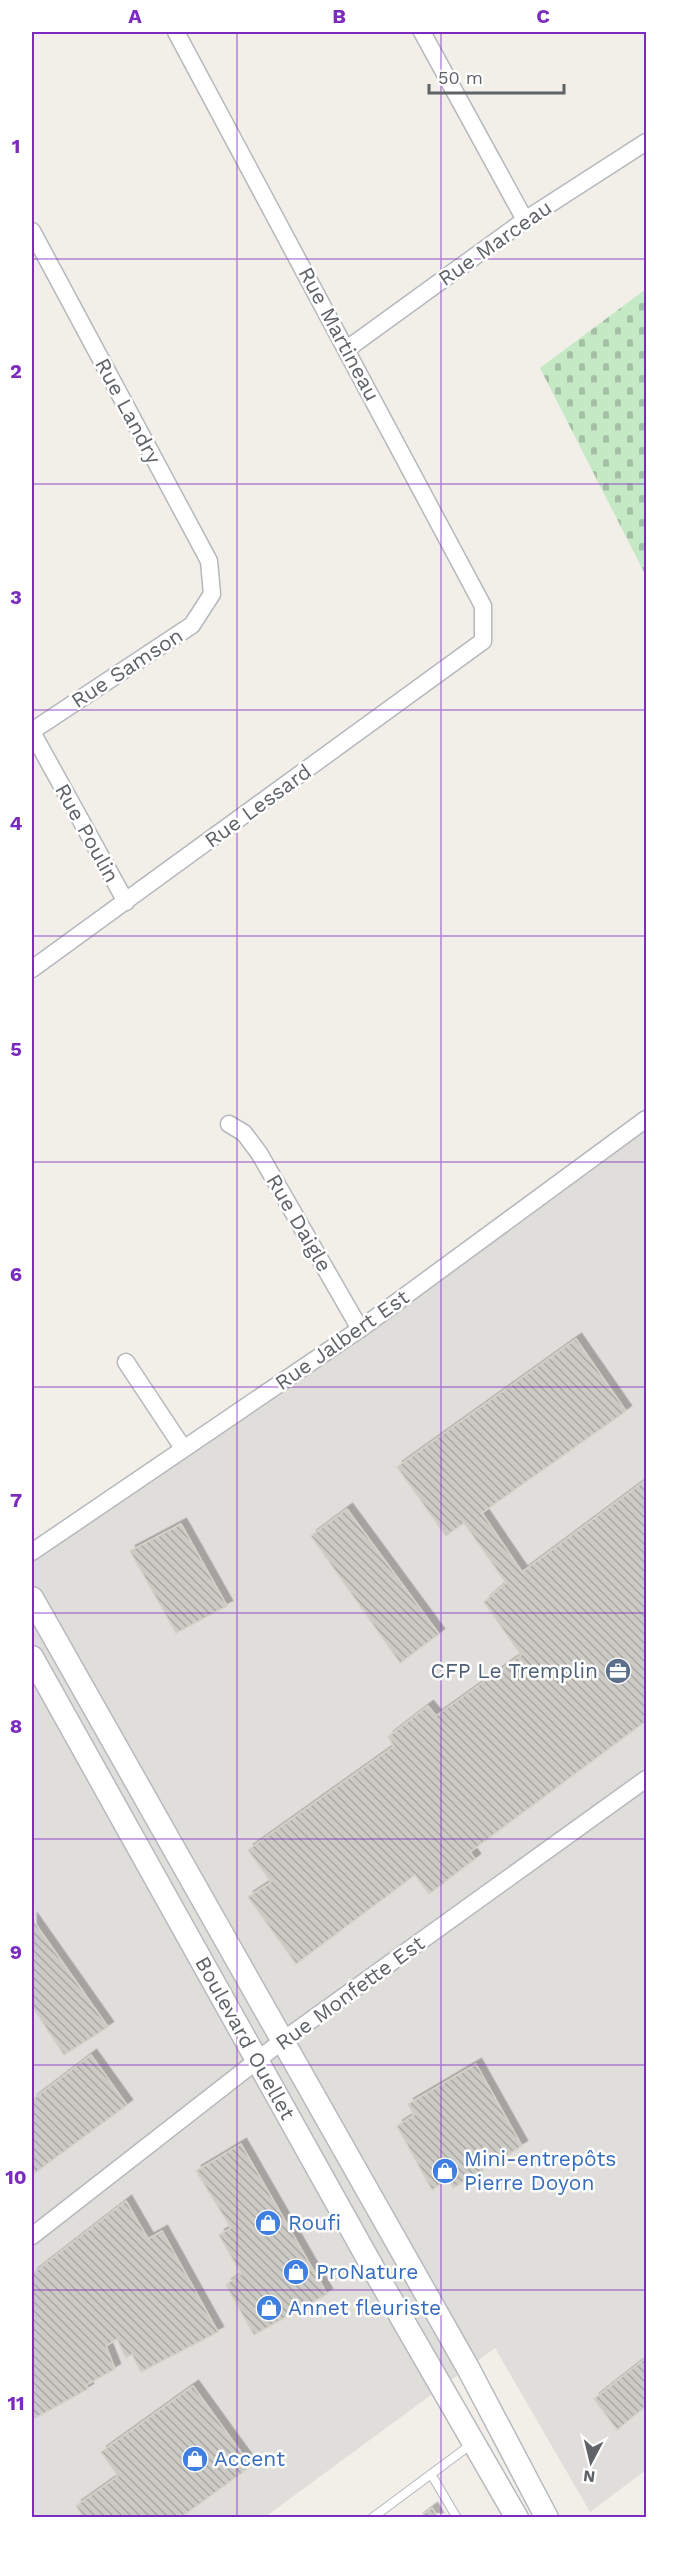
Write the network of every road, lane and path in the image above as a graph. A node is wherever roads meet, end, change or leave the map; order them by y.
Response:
1 (176, 32) edge
2 (422, 32) edge
3 (646, 142) edge
4 (525, 220) junction
5 (32, 231) edge
6 (347, 349) junction
7 (212, 594) joint
8 (483, 641) joint
9 (32, 731) edge
10 (126, 902) junction
11 (32, 969) edge
12 (646, 1119) edge
13 (229, 1124) dead end
14 (360, 1329) junction
15 (126, 1362) dead end
16 (183, 1448) junction
17 (32, 1552) edge
18 (32, 1598) edge
19 (32, 1657) edge
20 (646, 1779) edge
21 (120, 1786) junction
22 (282, 2042) junction
23 (258, 2061) junction
24 (32, 2236) edge
25 (409, 2267) junction
26 (382, 2284) junction
27 (474, 2442) junction
28 (431, 2474) junction
29 (372, 2517) edge
30 (457, 2517) edge
31 (518, 2517) edge
32 (547, 2517) edge

1 - 6 street, Rue Martineau
2 - 4 street
3 - 4 street, Rue Marceau
4 - 6 street, Rue Marceau
5 - 7 street, Rue Landry
6 - 8 street, Rue Martineau
7 - 9 street, Rue Samson
8 - 10 street, Rue Lessard
9 - 10 street, Rue Poulin
10 - 11 street, Rue Lessard
12 - 14 street, Rue Jalbert Est
13 - 14 street, Rue Daigle
14 - 16 street, Rue Jalbert Est
15 - 16 street
16 - 17 street, Rue Jalbert Est
18 - 21 street, Boulevard Ouellet
19 - 21 street, Boulevard Ouellet
20 - 22 street, Rue Monfette Est
21 - 22 street, Boulevard Ouellet
21 - 23 street, Boulevard Ouellet
22 - 23 street, Rue Monfette Est
22 - 25 street, Boulevard Ouellet
23 - 24 street, Rue Monfette Est
23 - 26 street, Boulevard Ouellet
25 - 26 lane
25 - 32 street, Boulevard Ouellet
26 - 27 street, Boulevard Ouellet
27 - 28 lane
27 - 31 street, Boulevard Ouellet
28 - 29 lane
28 - 30 lane

